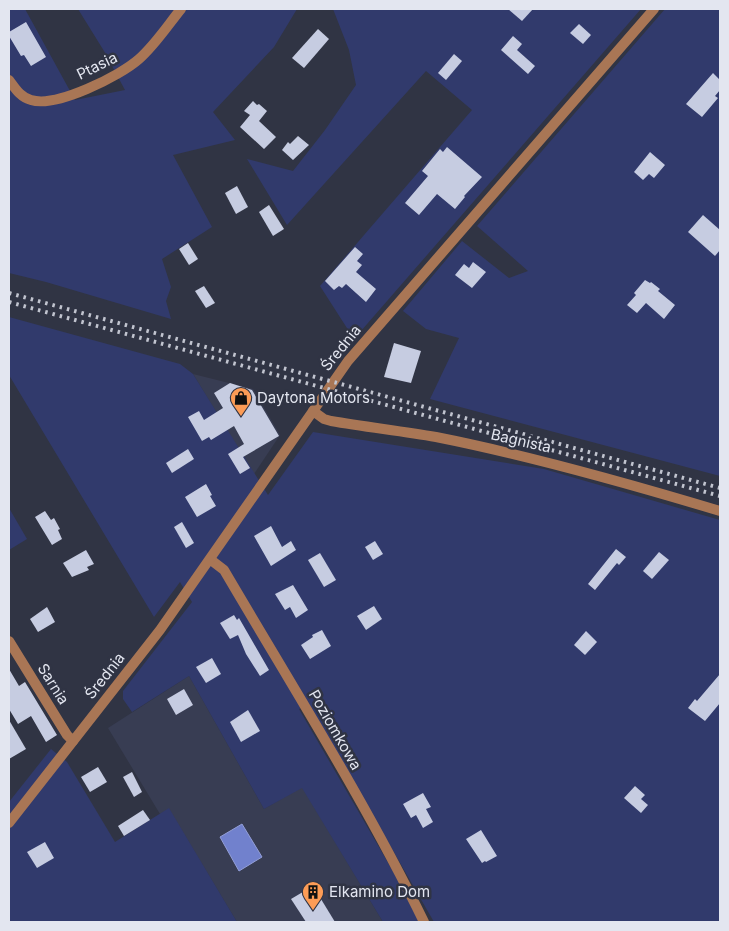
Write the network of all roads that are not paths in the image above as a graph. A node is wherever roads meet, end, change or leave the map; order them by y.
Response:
1 (181, 9) edge
2 (654, 9) edge
3 (9, 80) edge
4 (312, 411) junction
5 (720, 511) edge
6 (210, 560) junction
7 (9, 641) edge
8 (73, 741) junction
9 (9, 823) edge
10 (424, 922) edge

1 - 3 street, Ptasia
2 - 4 street, Średnia
4 - 5 street, Bagnista
4 - 6 street, Średnia
6 - 8 street, Średnia
6 - 10 street, Poziomkowa
7 - 8 street, Sarnia
8 - 9 street, Średnia

